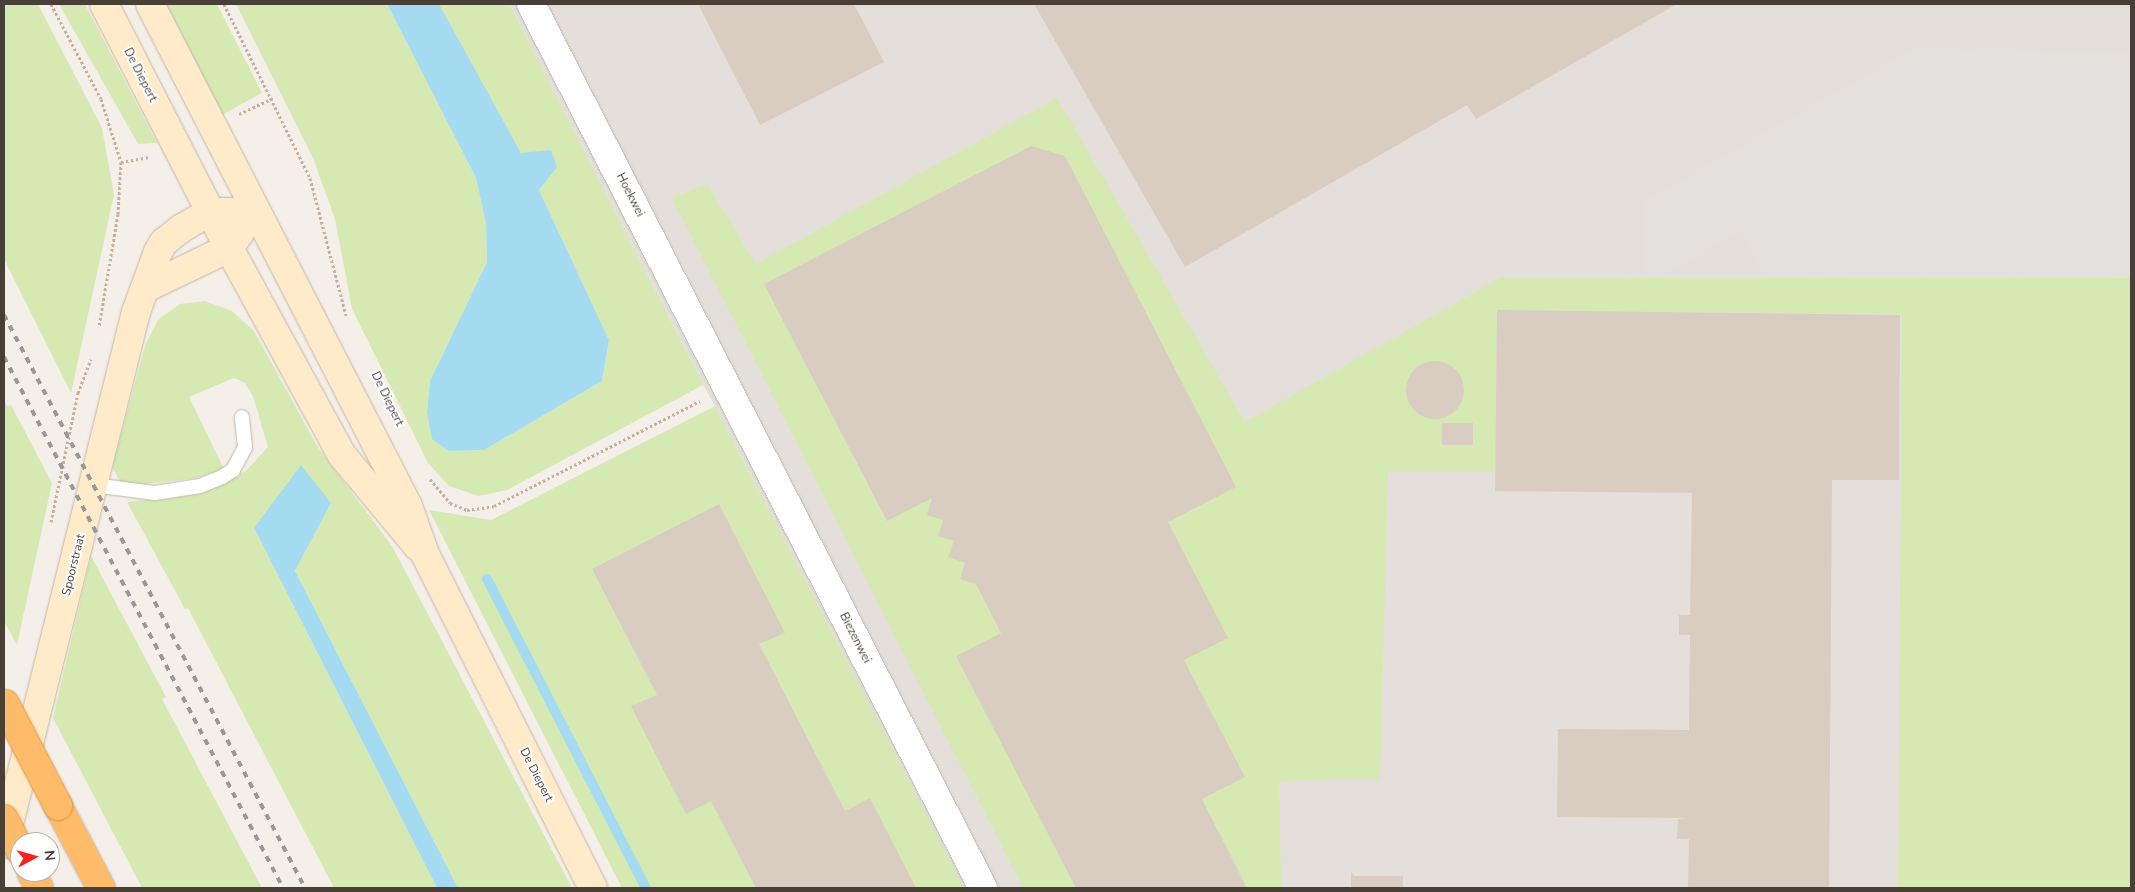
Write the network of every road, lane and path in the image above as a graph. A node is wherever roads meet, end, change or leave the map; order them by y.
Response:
1 (51, 4) edge
2 (104, 4) edge
3 (150, 4) edge
4 (224, 4) edge
5 (531, 4) edge
6 (210, 212) junction
7 (256, 212) junction
8 (229, 248) junction
9 (146, 288) junction
10 (347, 317) dead end
11 (97, 334) dead end
12 (93, 353) dead end
13 (727, 387) junction
14 (242, 417) dead end
15 (427, 475) dead end
16 (94, 485) junction
17 (50, 526) dead end
18 (424, 554) junction
19 (4, 703) edge
20 (4, 820) edge
21 (10, 832) edge
22 (4, 844) edge
23 (101, 888) edge
24 (594, 888) edge
25 (983, 888) edge

1 - 11 path
2 - 6 main road, De Diepert
3 - 7 main road, De Diepert
4 - 10 path
5 - 13 street, Hoekwei
6 - 7 main road
6 - 8 main road, De Diepert
6 - 9 main road, Spoorstraat
7 - 8 main road
7 - 18 main road, De Diepert
8 - 9 main road
8 - 18 main road, De Diepert
9 - 16 main road, Spoorstraat
12 - 17 path
13 - 15 path
13 - 25 street, Biezenwei
14 - 16 lane
16 - 22 main road, Spoorstraat
18 - 24 main road, De Diepert
19 - 23 highway, bridge
20 - 21 highway, bridge

